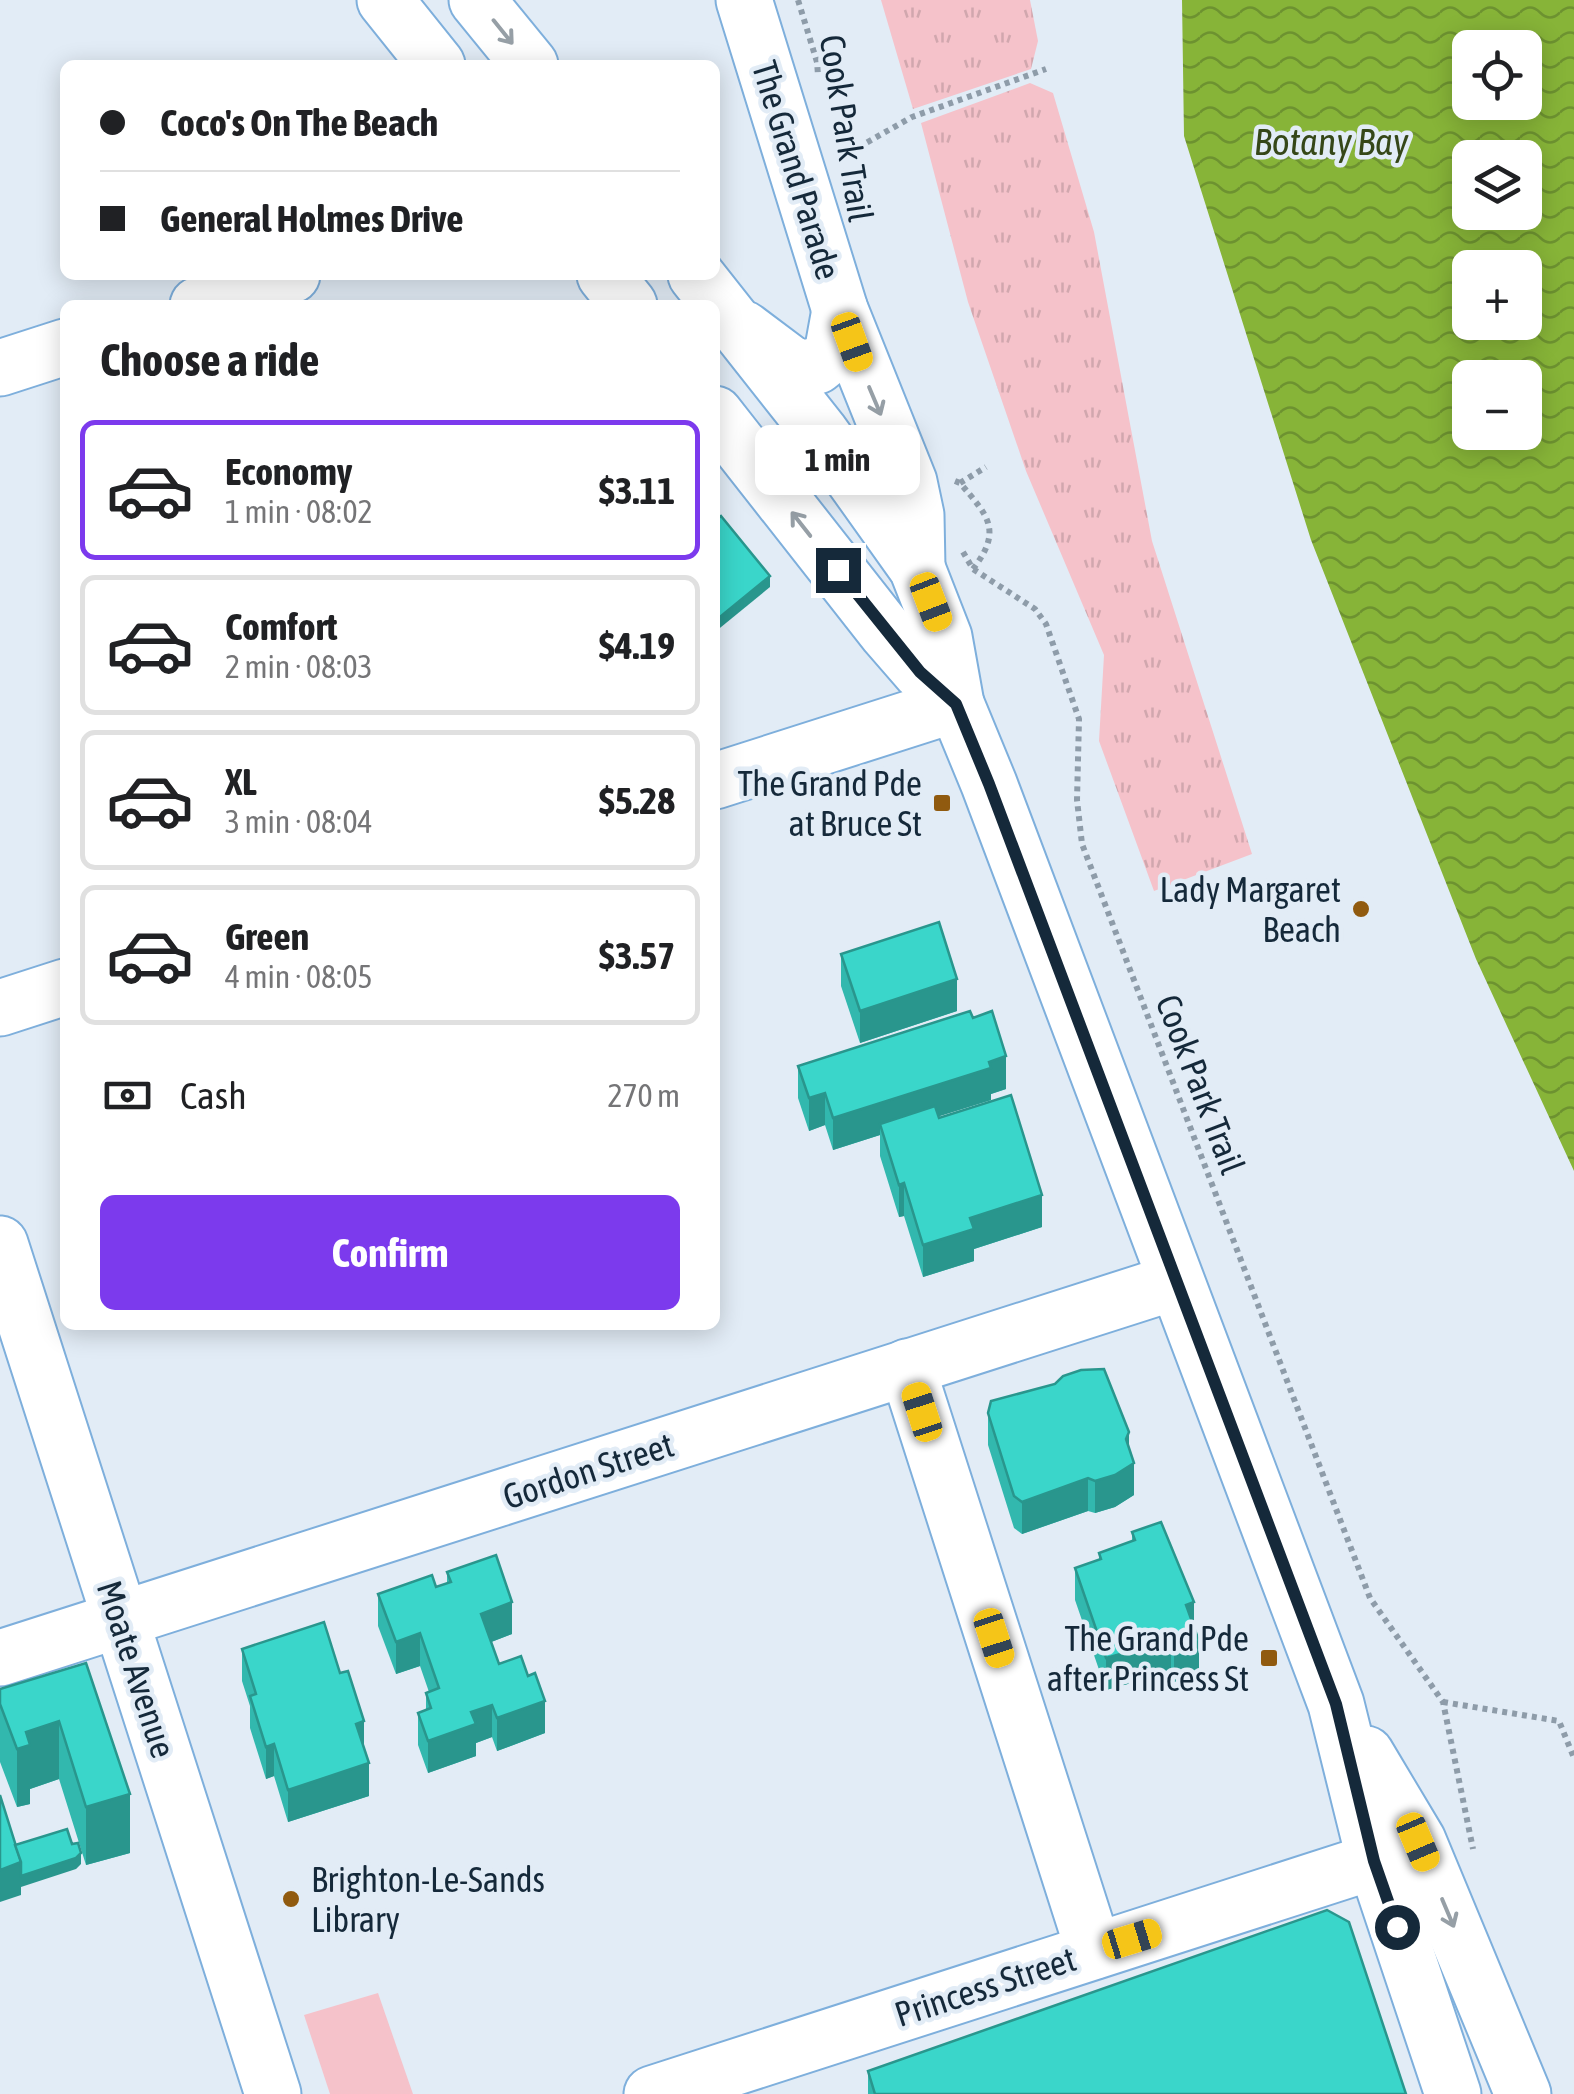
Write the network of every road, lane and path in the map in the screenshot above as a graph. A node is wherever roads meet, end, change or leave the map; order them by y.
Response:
1 (385, 0) edge
2 (477, 0) edge
3 (744, 0) edge
4 (798, 0) edge
5 (434, 60) edge
6 (526, 60) edge
7 (1046, 69) dead end
8 (818, 80) dead end
9 (798, 176) junction
10 (276, 280) edge
11 (610, 280) edge
12 (700, 280) edge
13 (214, 300) edge
14 (625, 300) edge
15 (715, 300) edge
16 (720, 306) edge
17 (840, 310) junction
18 (729, 318) junction
19 (60, 350) edge
20 (0, 368) edge
21 (720, 420) edge
22 (986, 466) dead end
23 (947, 478) dead end
24 (960, 483) junction
25 (939, 558) junction
26 (973, 569) junction
27 (956, 704) junction
28 (720, 779) edge
29 (60, 989) edge
30 (0, 1008) edge
31 (0, 1244) edge
32 (1175, 1282) junction
33 (907, 1367) junction
34 (121, 1621) junction
35 (0, 1658) edge
36 (1336, 1704) junction
37 (1574, 1758) edge
38 (1374, 1861) junction
39 (1094, 1951) junction
40 (274, 2094) edge
41 (652, 2094) edge
42 (1453, 2094) edge
43 (1523, 2094) edge

1 - 5 main road
2 -> 6 main road
3 - 9 main road, The Grand Parade
4 - 8 path, Cook Park Trail
7 - 9 path
9 - 17 main road, The Grand Parade
10 - 13 main road
11 - 14 main road
12 - 15 main road
16 - 18 main road
17 - 18 main road
17 -> 25 main road, The Grand Parade
18 - 25 main road
19 - 20 main road
27 -> 21 main road
22 - 24 path
23 - 24 path
24 - 26 path
25 - 26 path, Cook Park Trail
25 - 27 main road
26 - 37 path, Cook Park Trail
27 - 28 main road
27 - 32 main road
29 - 30 main road
31 - 34 main road, Moate Avenue
32 - 33 main road, Gordon Street
32 - 36 main road
33 - 34 main road, Gordon Street
33 - 39 main road
34 - 35 main road, Gordon Street
34 - 40 main road, Moate Avenue
36 - 38 main road
36 -> 43 main road
38 - 39 main road, Princess Street
38 - 42 main road
39 - 41 main road, Princess Street

